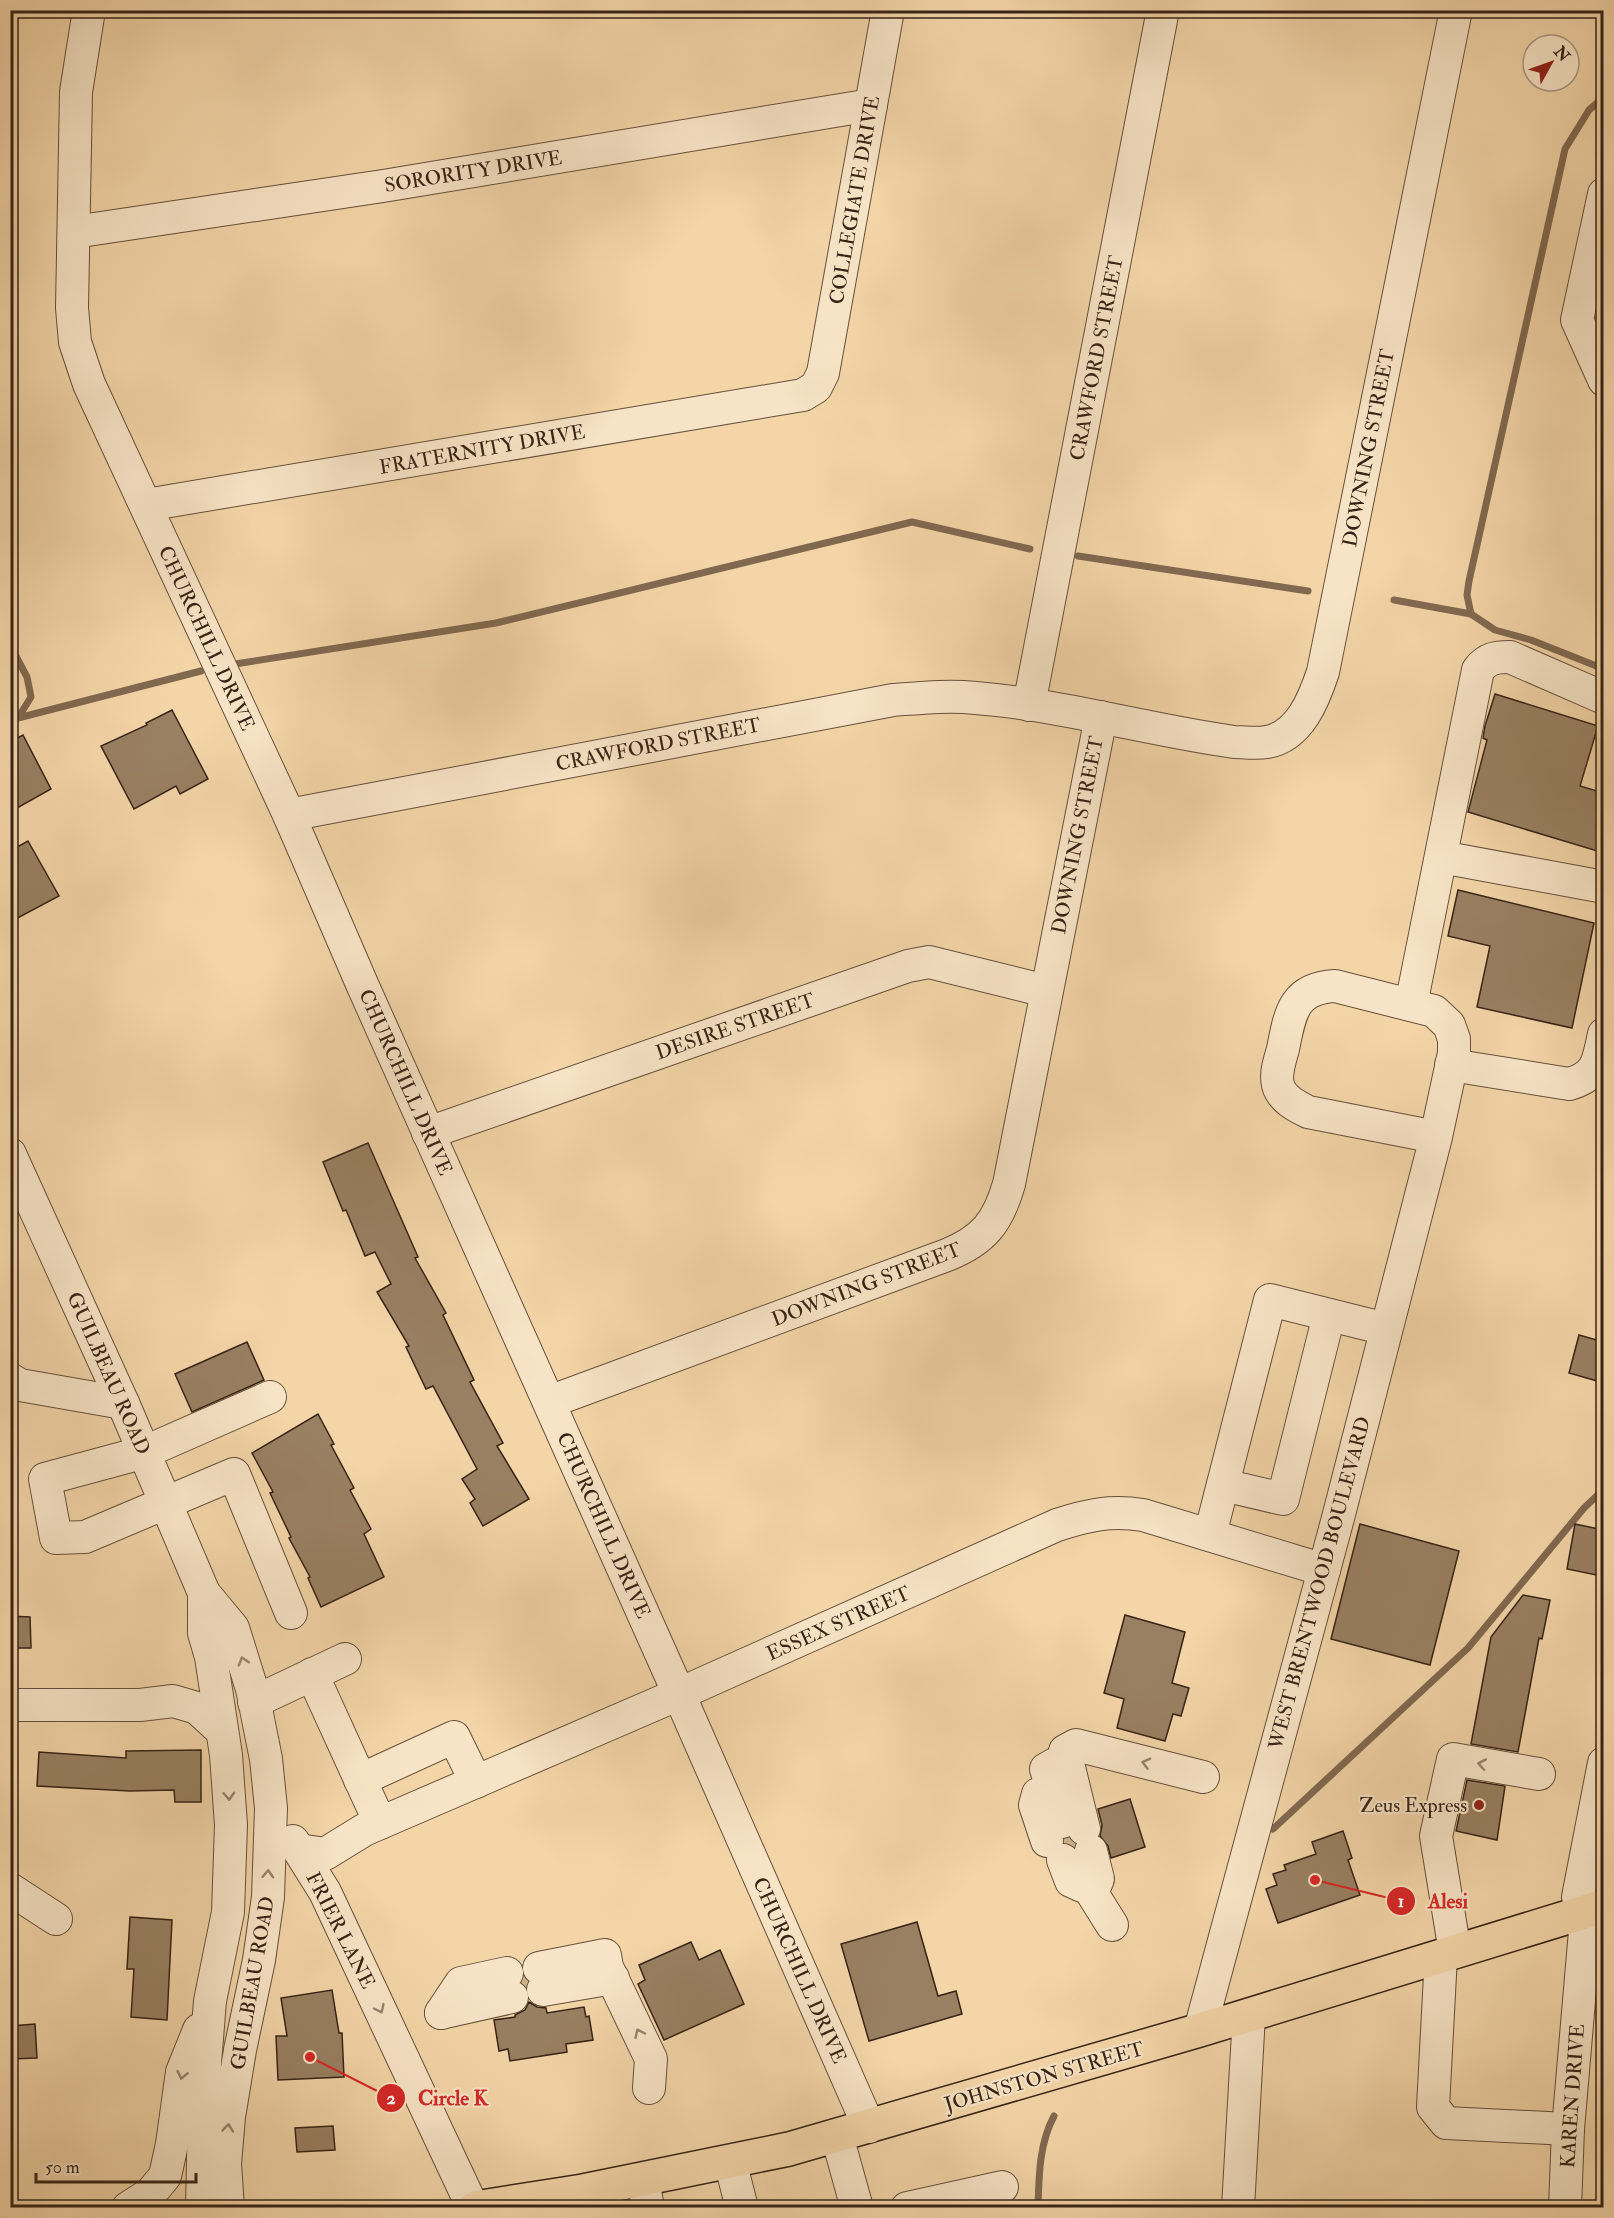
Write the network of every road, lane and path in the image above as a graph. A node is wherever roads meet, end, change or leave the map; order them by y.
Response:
1 (89, 10) edge
2 (888, 10) edge
3 (1163, 10) edge
4 (1456, 10) edge
5 (871, 105) junction
6 (1604, 194) edge
7 (74, 232) junction
8 (1604, 380) edge
9 (816, 387) joint
10 (146, 505) junction
11 (1604, 698) edge
12 (1029, 705) junction
13 (1101, 717) junction
14 (289, 815) junction
15 (1441, 857) junction
16 (1604, 887) edge
17 (1046, 991) junction
18 (1411, 1005) junction
19 (1604, 1034) edge
20 (1451, 1065) junction
21 (428, 1132) junction
22 (1436, 1137) junction
23 (10, 1154) edge
24 (1329, 1315) junction
25 (1386, 1329) junction
26 (10, 1379) edge
27 (270, 1397) dead end
28 (123, 1402) junction
29 (549, 1402) junction
30 (145, 1452) junction
31 (1222, 1485) junction
32 (165, 1502) junction
33 (1210, 1535) junction
34 (1324, 1570) junction
35 (204, 1593) junction
36 (291, 1613) dead end
37 (211, 1657) junction
38 (345, 1659) dead end
39 (312, 1674) junction
40 (679, 1694) junction
41 (173, 1701) junction
42 (254, 1702) junction
43 (10, 1705) edge
44 (222, 1731) junction
45 (1604, 1763) edge
46 (1052, 1768) junction
47 (1539, 1774) dead end
48 (1203, 1777) dead end
49 (360, 1780) junction
50 (476, 1782) junction
51 (269, 1793) junction
52 (372, 1827) junction
53 (299, 1850) junction
54 (1072, 1856) junction
55 (10, 1889) edge
56 (1592, 1910) edge
57 (56, 1919) dead end
58 (1112, 1925) dead end
59 (1448, 1954) junction
60 (541, 1979) tunnel mouth
61 (509, 1985) tunnel mouth
62 (460, 1999) dead end
63 (210, 2001) junction
64 (1249, 2015) junction
65 (1200, 2030) junction
66 (649, 2088) dead end
67 (869, 2127) junction
68 (1568, 2129) junction
69 (837, 2136) junction
70 (730, 2161) junction
71 (1002, 2187) dead end
72 (645, 2193) edge
73 (541, 2203) edge
74 (128, 2208) edge
75 (202, 2208) edge
76 (228, 2208) edge
77 (474, 2208) edge
78 (741, 2208) edge
79 (857, 2208) edge
80 (907, 2208) edge
81 (1238, 2208) edge
82 (1565, 2208) edge

1 - 7 street, CHURCHILL DRIVE
2 - 5 street, COLLEGIATE DRIVE
3 - 12 street, CRAWFORD STREET
4 - 13 street, DOWNING STREET
5 - 7 street, SORORITY DRIVE
5 - 9 street, COLLEGIATE DRIVE
6 - 8 street
7 - 10 street, CHURCHILL DRIVE
9 - 10 street, FRATERNITY DRIVE
10 - 14 street, CHURCHILL DRIVE
11 - 15 street
12 - 13 street, CRAWFORD STREET
12 - 14 street, CRAWFORD STREET
13 - 17 street, DOWNING STREET
14 - 21 street, CHURCHILL DRIVE
15 - 16 street
15 - 18 street
17 - 21 street, DESIRE STREET
17 - 29 street, DOWNING STREET
18 - 20 street, WEST BRENTWOOD BOULEVARD
18 - 22 street, WEST BRENTWOOD BOULEVARD
19 - 20 street
20 - 22 street, WEST BRENTWOOD BOULEVARD
21 - 29 street, CHURCHILL DRIVE
22 - 25 street, WEST BRENTWOOD BOULEVARD
23 - 28 street, GUILBEAU ROAD
24 - 25 street
24 - 31 street
24 - 31 street
25 - 34 street, WEST BRENTWOOD BOULEVARD
26 - 28 street
27 - 30 street
28 - 30 street, GUILBEAU ROAD
29 - 40 street, CHURCHILL DRIVE
30 - 32 street, GUILBEAU ROAD
30 - 32 street
31 - 33 street
32 - 35 street, GUILBEAU ROAD
32 - 36 street
33 - 34 street, ESSEX STREET
33 - 40 street, ESSEX STREET
34 - 65 street, WEST BRENTWOOD BOULEVARD
35 - 37 street, GUILBEAU ROAD
42 -> 35 street, GUILBEAU ROAD
37 - 41 street
37 - 44 street, GUILBEAU ROAD
37 - 51 street, FRIER LANE
38 - 39 street
39 - 42 street
39 - 49 street
40 - 50 street, ESSEX STREET
40 - 67 street, CHURCHILL DRIVE
41 - 43 street
41 - 44 street
42 - 51 street, GUILBEAU ROAD
44 -> 63 street, GUILBEAU ROAD
45 - 56 street, KAREN DRIVE
48 -> 46 street
46 - 54 street
46 - 54 street
47 -> 59 street
49 - 50 street
49 - 52 street
50 - 52 street, ESSEX STREET
51 - 52 street, ESSEX STREET
51 - 53 street, FRIER LANE
76 -> 51 street, GUILBEAU ROAD
52 - 53 street, ESSEX STREET
53 -> 77 street, FRIER LANE
54 - 58 street
55 - 57 street
56 - 59 main road, JOHNSTON STREET
56 - 68 street, KAREN DRIVE
59 - 64 main road, JOHNSTON STREET
59 - 68 street
66 -> 60 street
61 - 62 street
63 -> 74 street
63 - 75 street, GUILBEAU ROAD
64 - 65 main road, JOHNSTON STREET
64 - 81 street
65 - 67 main road, JOHNSTON STREET
67 - 69 main road, JOHNSTON STREET
68 - 82 street, KAREN DRIVE
69 - 70 main road, JOHNSTON STREET
69 - 79 street
70 - 72 main road, JOHNSTON STREET
70 - 78 street
71 - 80 street
72 - 73 main road, JOHNSTON STREET
73 - 77 main road, JOHNSTON STREET

